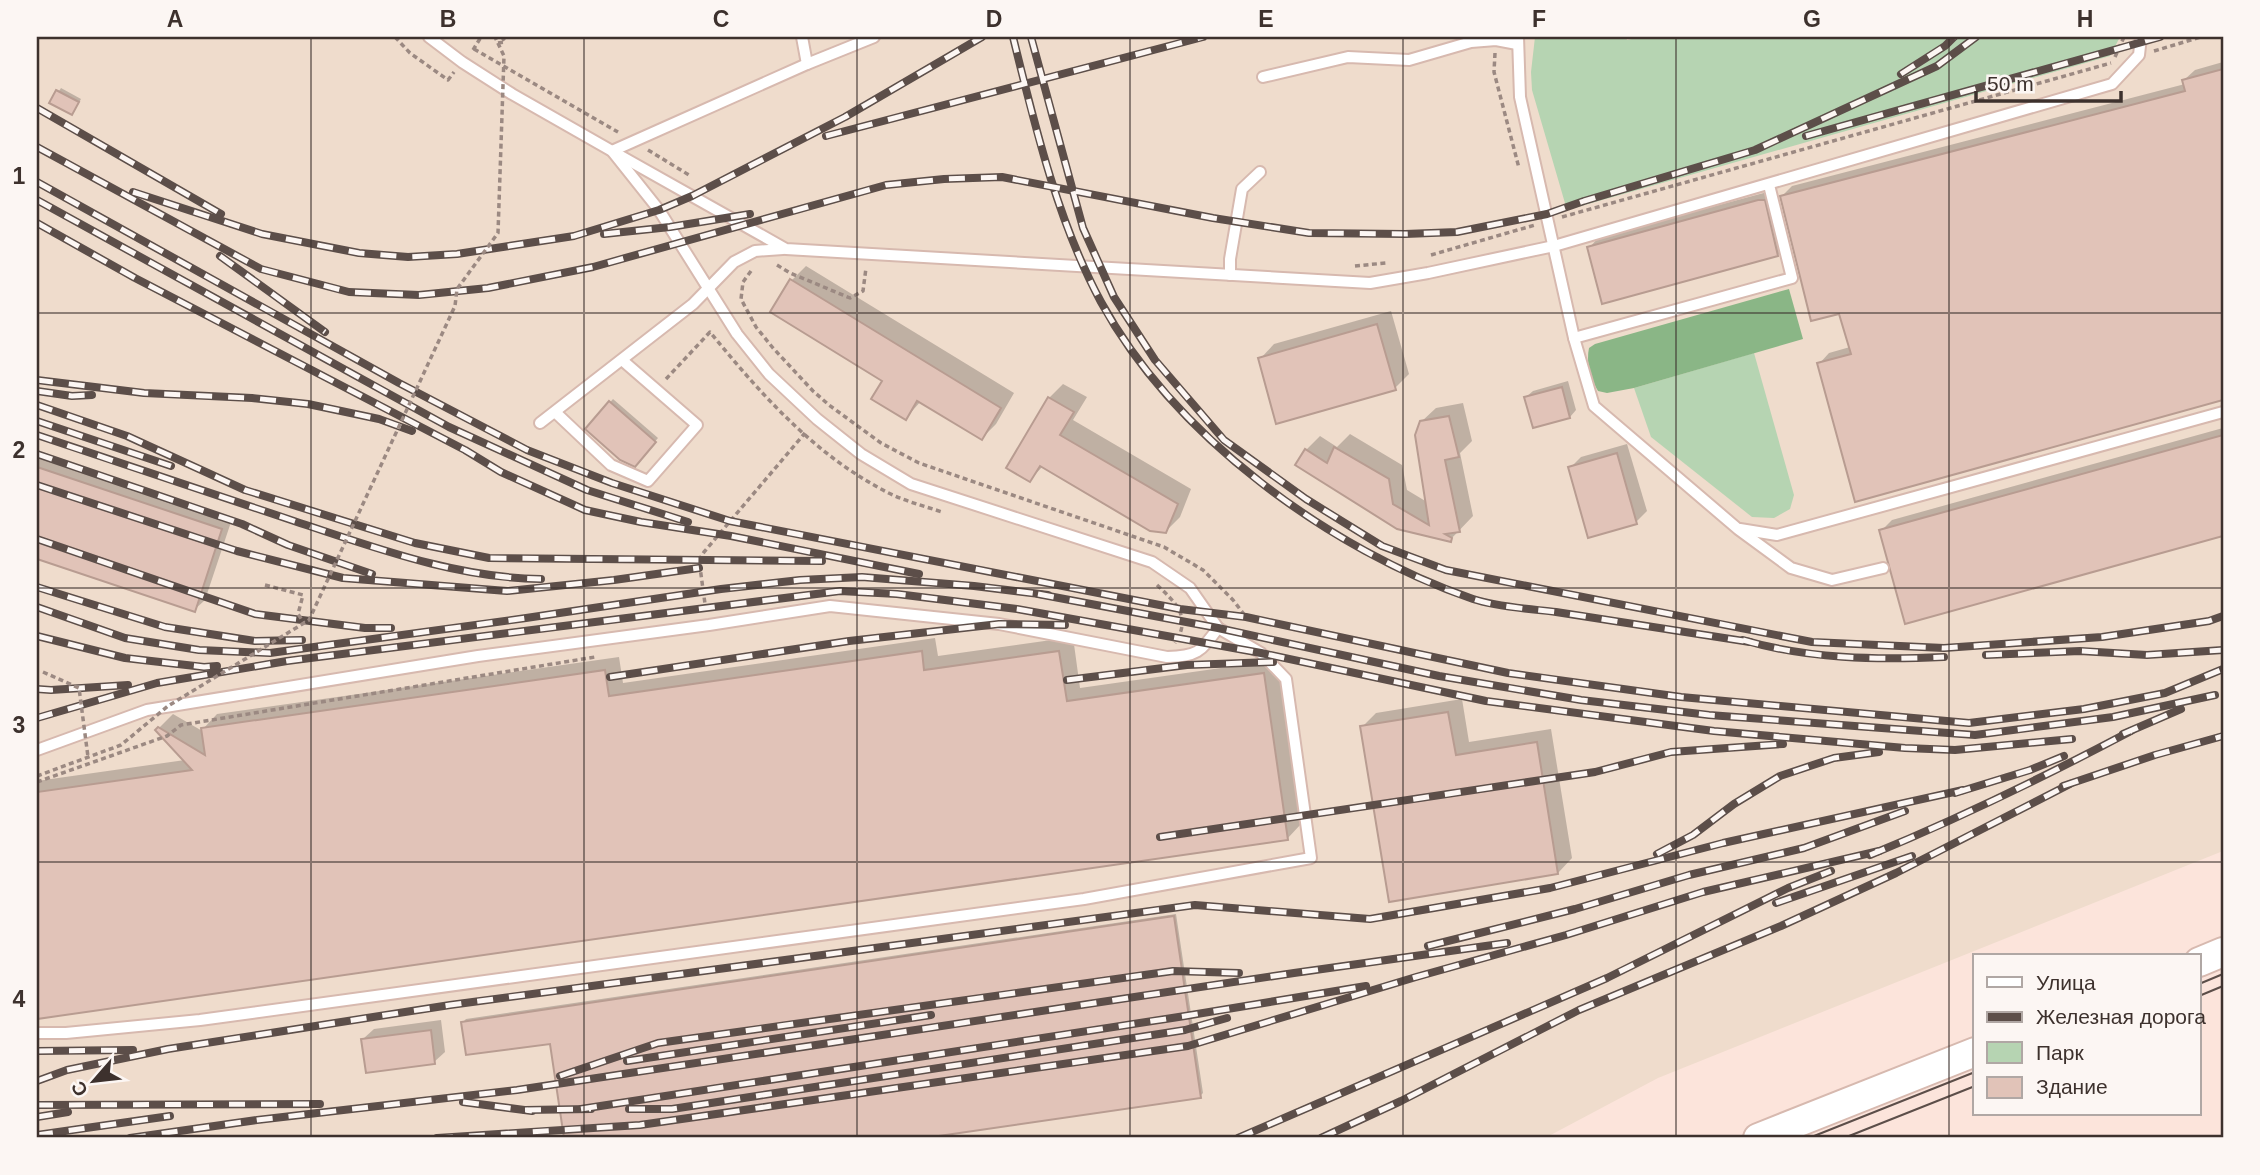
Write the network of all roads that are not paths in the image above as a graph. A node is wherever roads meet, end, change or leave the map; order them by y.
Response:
1 (429, 37) edge
2 (802, 37) edge
3 (874, 37) edge
4 (2141, 37) edge
5 (1518, 40) edge
6 (807, 64) junction
7 (1263, 78) dead end
8 (612, 151) junction
9 (1260, 173) dead end
10 (1769, 185) junction
11 (1554, 246) junction
12 (786, 249) junction
13 (1230, 275) junction
14 (709, 290) junction
15 (1574, 338) junction
16 (622, 360) junction
17 (555, 412) junction
18 (2223, 412) edge
19 (540, 423) dead end
20 (1738, 528) junction
21 (1883, 568) dead end
22 (1218, 628) junction
23 (37, 750) edge
24 (2223, 952) edge
25 (2200, 962) edge
26 (37, 1033) edge
27 (1973, 1053) edge
28 (1758, 1138) edge

1 - 8 lane
2 - 6 lane
3 - 6 lane
4 - 10 lane
5 - 7 lane
5 - 11 lane
6 - 8 lane
8 - 12 lane
8 - 14 lane
9 - 13 lane
10 - 11 lane
10 - 15 lane
11 - 13 lane
11 - 15 lane
12 - 13 lane
12 - 14 lane
14 - 16 lane
14 - 22 lane
15 - 20 lane
16 - 17 lane
16 - 17 lane
17 - 19 lane
18 - 20 lane
20 - 21 lane
22 - 23 lane
22 - 26 lane
24 - 25 main road
27 - 28 main road

